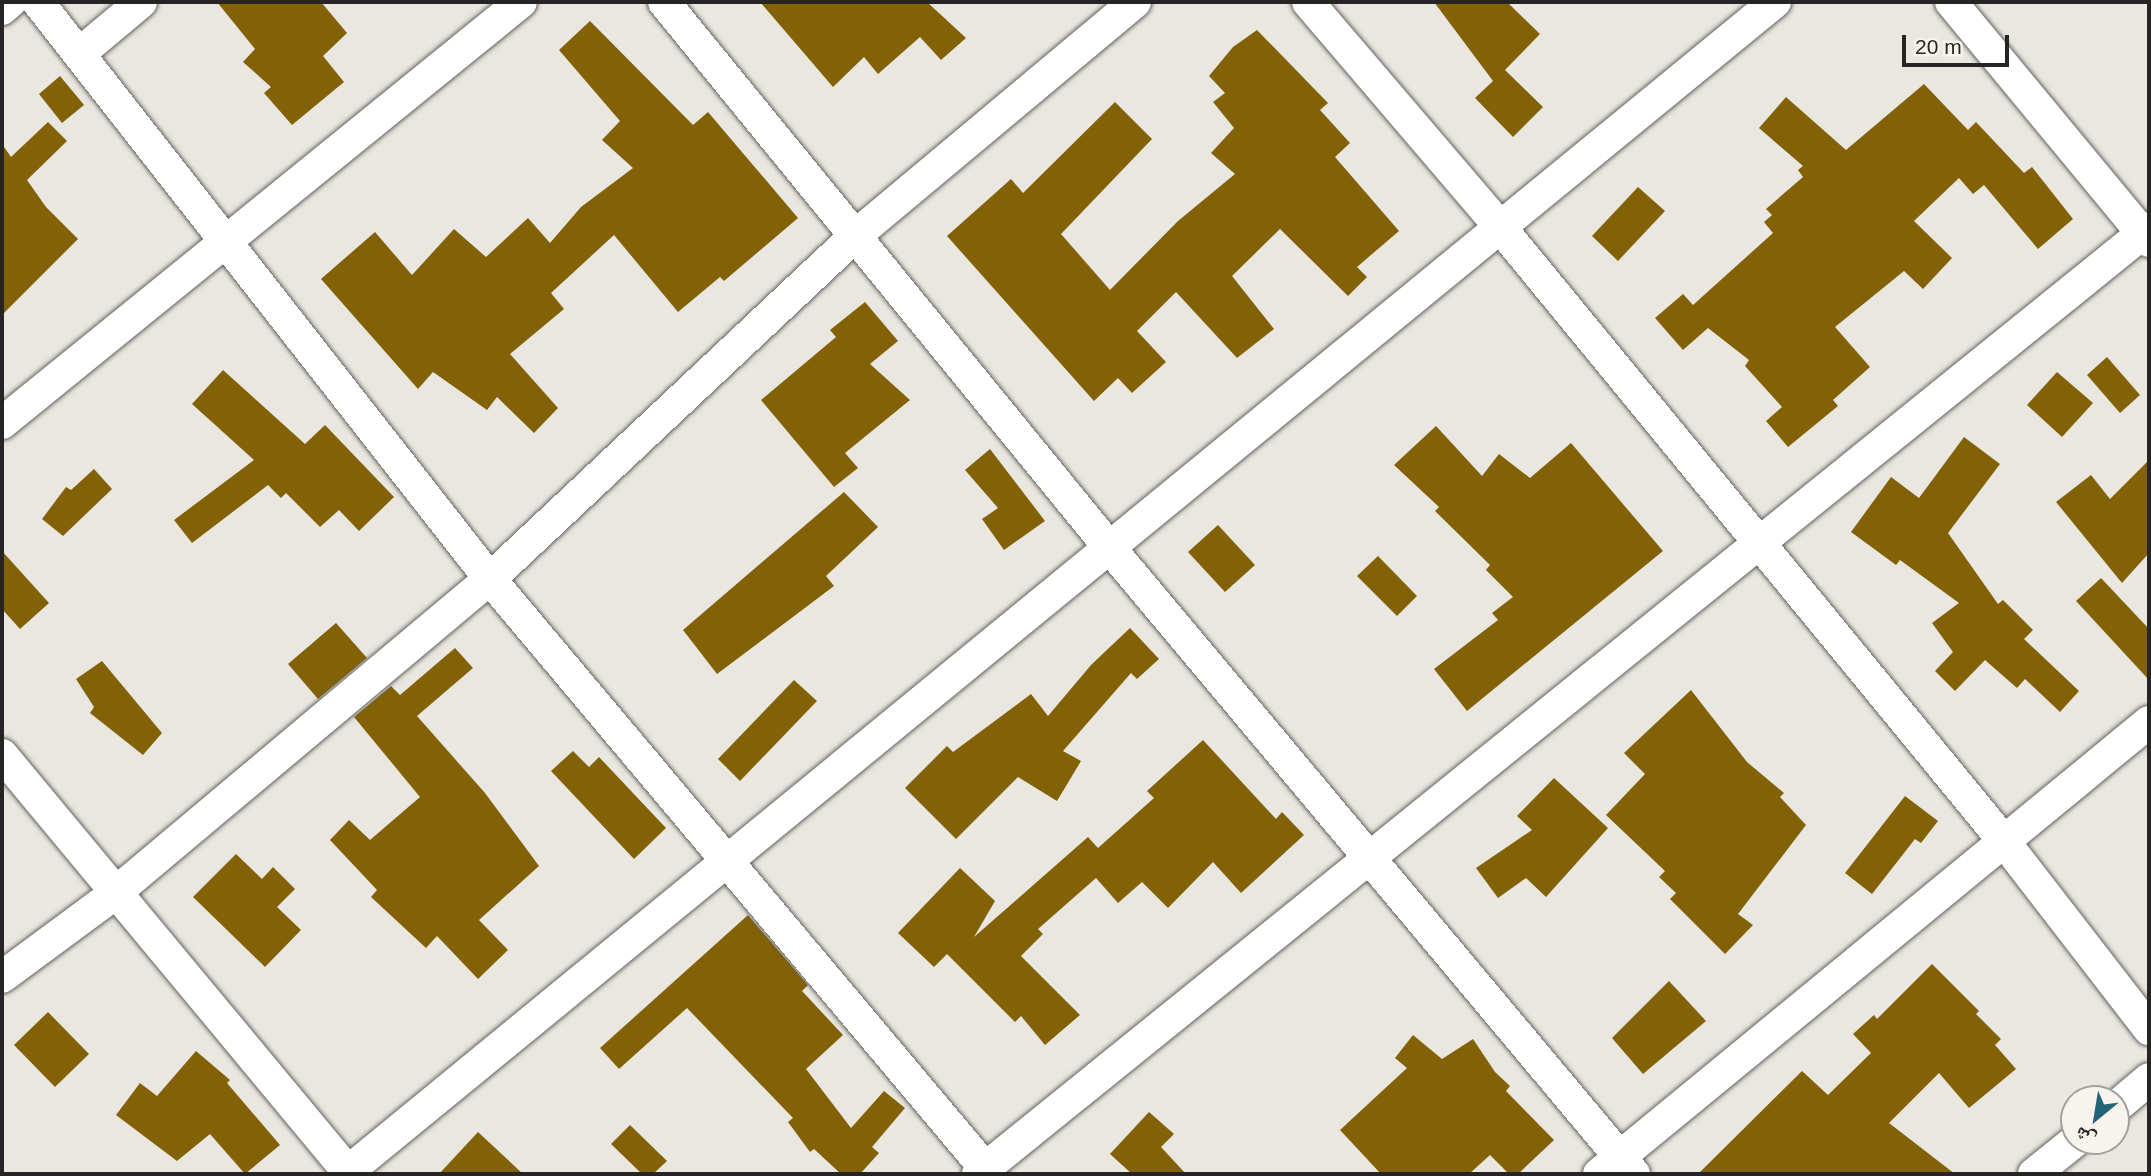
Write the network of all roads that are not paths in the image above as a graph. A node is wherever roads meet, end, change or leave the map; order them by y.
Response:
1 (10, 2) edge
2 (38, 2) edge
3 (141, 2) edge
4 (521, 2) edge
5 (664, 2) edge
6 (1135, 2) edge
7 (1308, 2) edge
8 (1774, 2) edge
9 (1951, 2) edge
10 (2, 9) edge
11 (79, 54) junction
12 (1500, 227) junction
13 (2147, 234) edge
14 (855, 236) junction
15 (228, 240) junction
16 (2, 423) edge
17 (1756, 544) junction
18 (1109, 547) junction
19 (490, 579) junction
20 (2149, 722) edge
21 (2, 755) edge
22 (2003, 840) junction
23 (1368, 856) junction
24 (729, 859) junction
25 (114, 894) junction
26 (2, 977) edge
27 (2149, 1029) edge
28 (2149, 1079) edge
29 (2130, 1095) edge
30 (2060, 1153) edge
31 (1618, 1168) edge
32 (984, 1172) edge
33 (348, 1173) edge
34 (2034, 1174) edge

1 - 10 street
2 - 11 street
3 - 11 street
4 - 15 street
5 - 14 street
6 - 14 street
7 - 12 street
8 - 12 street
9 - 13 street
11 - 15 street
12 - 17 street
12 - 18 street
13 - 17 street
14 - 18 street
14 - 19 street
15 - 16 street
15 - 19 street
17 - 22 street
17 - 23 street
18 - 23 street
18 - 24 street
19 - 24 street
19 - 25 street
20 - 22 street
21 - 25 street
22 - 27 street
22 - 31 street
23 - 31 street
23 - 32 street
24 - 32 street
24 - 33 street
25 - 26 street
25 - 33 street
28 - 29 street
30 - 34 street

